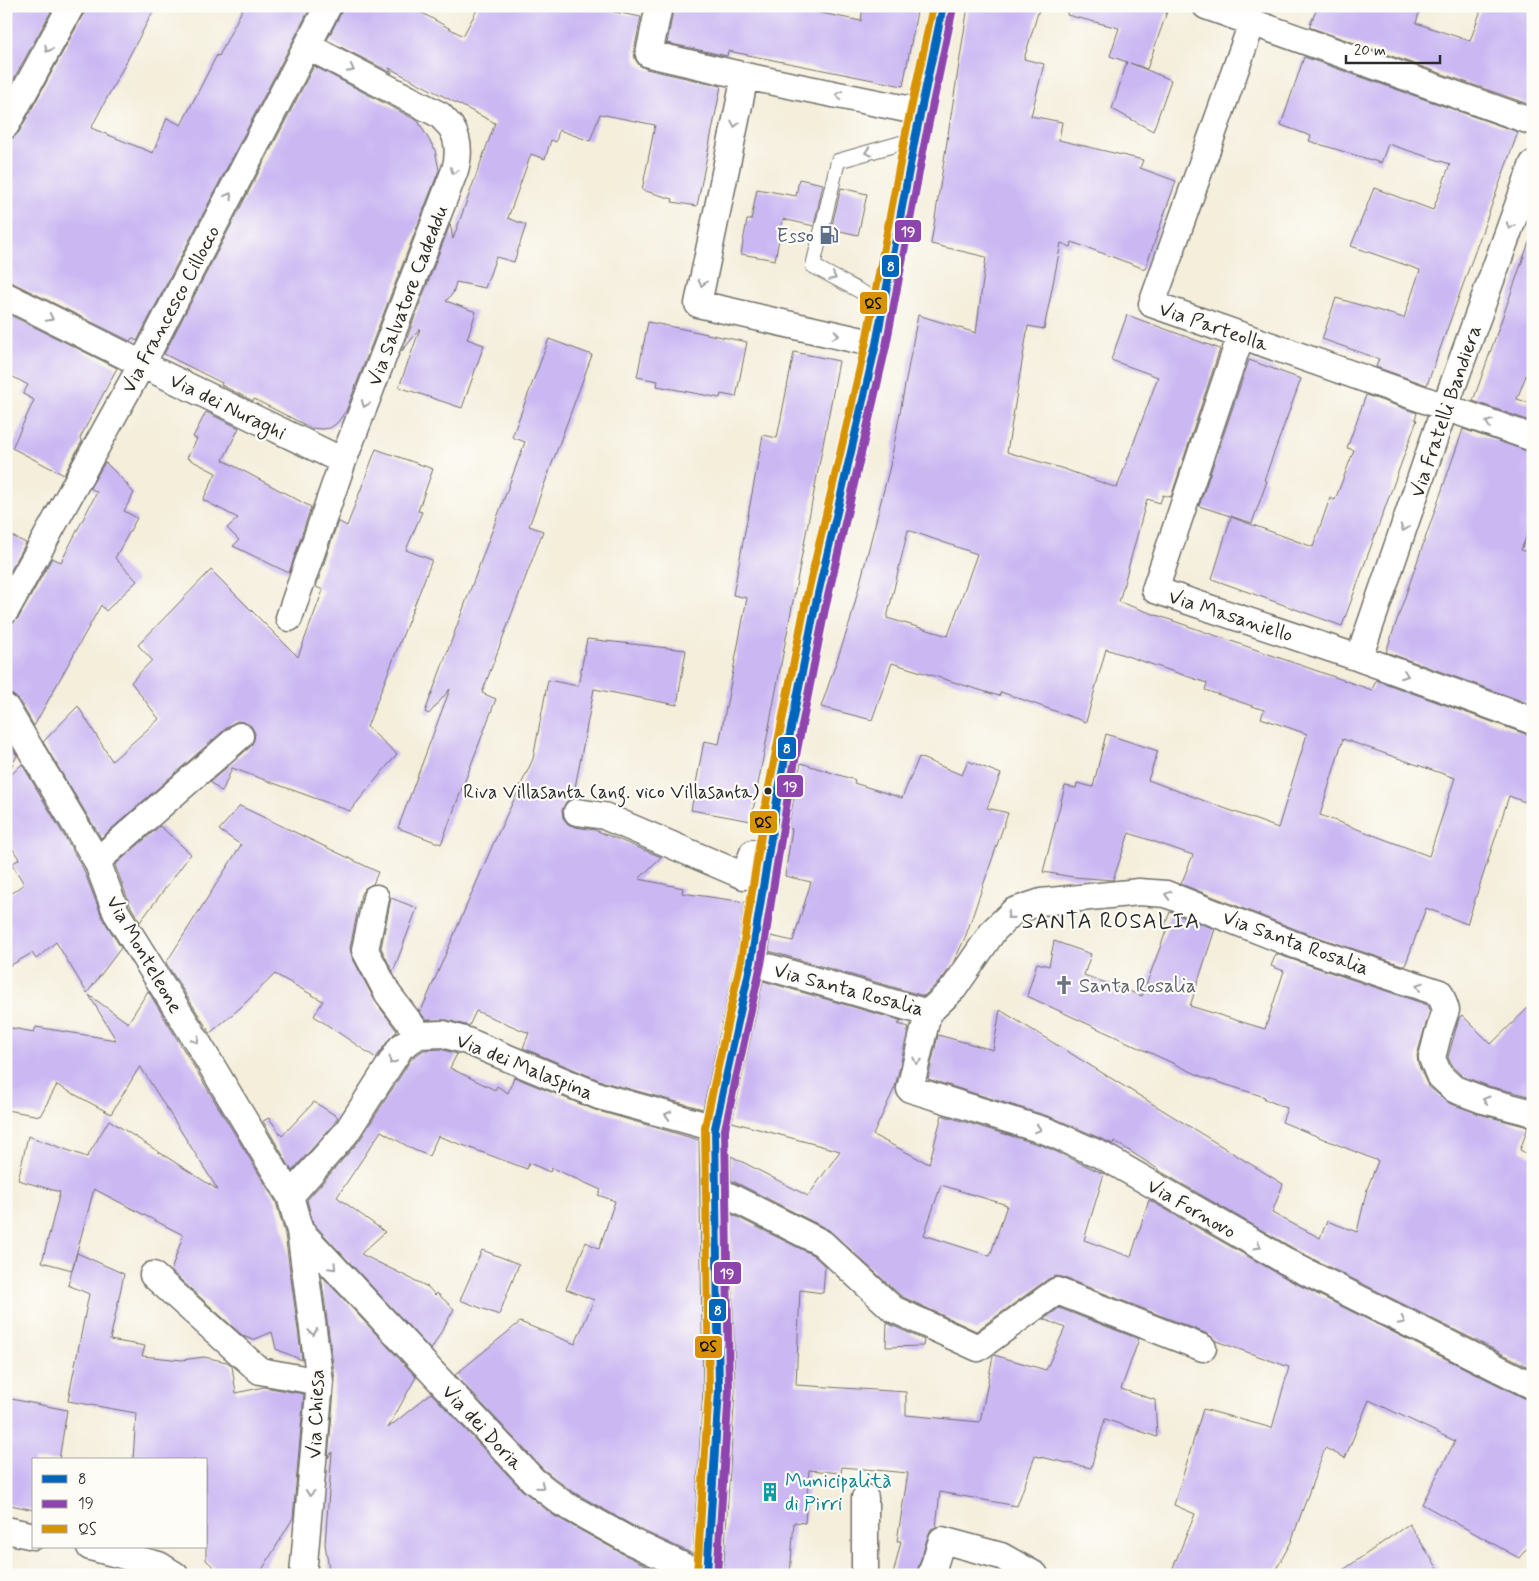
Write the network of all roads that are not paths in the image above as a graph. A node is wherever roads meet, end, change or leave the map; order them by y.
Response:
1 (71, 6) edge
2 (328, 6) edge
3 (659, 6) edge
4 (943, 6) edge
5 (1206, 6) edge
6 (1252, 23) junction
7 (307, 46) junction
8 (745, 76) junction
9 (921, 112) junction
10 (1533, 122) edge
11 (6, 125) edge
12 (915, 139) junction
13 (1533, 164) edge
14 (6, 296) edge
15 (884, 304) junction
16 (1241, 335) junction
17 (876, 344) junction
18 (142, 364) junction
19 (1445, 408) junction
20 (1533, 438) edge
21 (343, 461) junction
22 (6, 610) edge
23 (289, 618) dead end
24 (1360, 658) junction
25 (6, 708) edge
26 (1533, 721) edge
27 (240, 736) dead end
28 (577, 812) dead end
29 (768, 860) junction
30 (97, 861) junction
31 (376, 898) dead end
32 (751, 962) junction
33 (928, 1014) junction
34 (419, 1035) junction
35 (1533, 1113) edge
36 (715, 1128) junction
37 (715, 1189) junction
38 (290, 1196) junction
39 (300, 1231) junction
40 (153, 1275) dead end
41 (1202, 1348) dead end
42 (320, 1382) junction
43 (1533, 1386) edge
44 (865, 1498) dead end
45 (6, 1530) edge
46 (32, 1536) edge
47 (94, 1548) edge
48 (176, 1575) edge
49 (303, 1575) edge
50 (702, 1575) edge
51 (707, 1575) edge
52 (865, 1575) edge
53 (931, 1575) edge
54 (1035, 1575) edge

1 -> 11 street
2 - 7 street, Via Francesco Cillocco
3 - 8 street
4 - 9 street
5 - 6 street
6 - 10 street
6 - 16 street, Via Parteolla
18 -> 7 street, Via Francesco Cillocco
7 -> 21 street, Via Salvatore Cadeddu
9 -> 8 street
8 -> 17 street
9 - 12 street
12 - 15 street
12 -> 15 lane
13 -> 19 street, Via Fratelli Bandiera
14 -> 18 street, Via dei Nuraghi
15 - 17 street
16 - 19 street, Via Parteolla
16 - 24 street, Via Masaniello
17 - 29 street
18 - 21 street, Via dei Nuraghi
18 - 22 street, Via Francesco Cillocco
20 -> 19 street, Via Parteolla
19 -> 24 street, Via Fratelli Bandiera
21 - 23 street, Via Salvatore Cadeddu
24 -> 26 street, Via Masaniello
25 - 30 street, Via Monteleone
27 - 30 street
28 - 29 street
29 - 32 street
30 -> 38 street, Via Monteleone
31 - 34 street
32 - 33 street, Via Santa Rosalia
32 - 36 street
35 -> 33 street, Via Santa Rosalia
33 -> 43 street, Via Fornovo
36 -> 34 street, Via dei Malaspina
34 -> 38 street
36 - 37 street
37 - 41 street
37 - 51 street
38 - 39 street, Via Chiesa
39 -> 42 street, Via Chiesa
39 -> 50 street, Via dei Doria
40 - 42 street
42 -> 49 street, Via Chiesa
44 - 52 street
45 - 46 street
47 - 48 street
53 - 54 street

